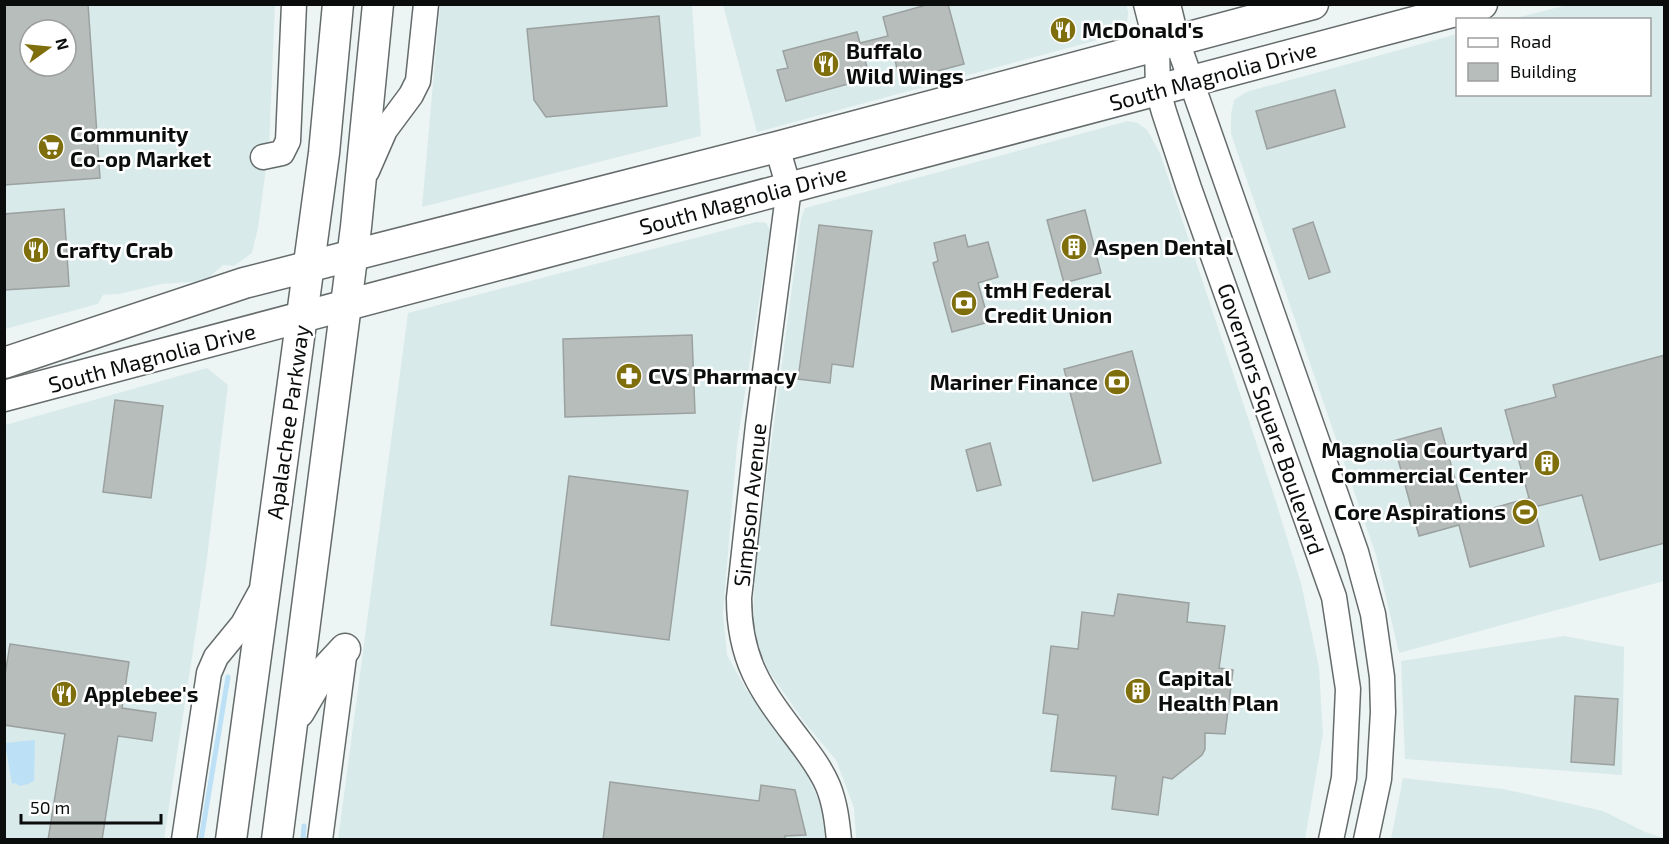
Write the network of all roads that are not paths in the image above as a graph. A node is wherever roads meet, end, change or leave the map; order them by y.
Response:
1 (294, 4) edge
2 (338, 4) edge
3 (378, 4) edge
4 (426, 4) edge
5 (1146, 4) edge
6 (1168, 4) edge
7 (1314, 4) edge
8 (1482, 4) edge
9 (1167, 44) junction
10 (1192, 80) junction
11 (1158, 91) junction
12 (777, 147) junction
13 (263, 157) dead end
14 (789, 188) junction
15 (360, 196) junction
16 (353, 256) junction
17 (308, 267) junction
18 (345, 306) junction
19 (302, 318) junction
20 (4, 363) edge
21 (4, 396) edge
22 (1314, 433) junction
23 (1280, 443) junction
24 (267, 580) junction
25 (345, 649) joint
26 (1347, 711) junction
27 (1383, 712) junction
28 (290, 735) junction
29 (184, 840) edge
30 (231, 840) edge
31 (277, 840) edge
32 (320, 840) edge
33 (839, 840) edge
34 (1331, 840) edge
35 (1366, 840) edge

1 - 13 street
2 - 17 main road, Apalachee Parkway
3 - 15 main road, Apalachee Parkway
4 - 15 street
5 - 9 street, Governors Square Boulevard
6 - 9 street, Governors Square Boulevard
7 - 9 main road, South Magnolia Drive
8 - 10 main road, South Magnolia Drive
9 - 10 street, Governors Square Boulevard
9 - 11 street, Governors Square Boulevard
9 - 12 main road, South Magnolia Drive
10 - 11 main road, South Magnolia Drive
10 - 22 street, Governors Square Boulevard
11 - 14 main road, South Magnolia Drive
11 - 23 street, Governors Square Boulevard
12 - 14 street, Simpson Avenue
12 - 16 main road, South Magnolia Drive
14 - 18 main road, South Magnolia Drive
14 - 33 street, Simpson Avenue
15 - 16 main road, Apalachee Parkway
16 - 17 main road, South Magnolia Drive
16 - 18 main road, Apalachee Parkway
17 - 19 main road, Apalachee Parkway
17 - 20 main road, South Magnolia Drive
18 - 19 main road, South Magnolia Drive
18 - 28 main road, Apalachee Parkway
19 - 21 main road, South Magnolia Drive
19 - 24 main road, Apalachee Parkway
22 - 23 street
22 - 27 street, Governors Square Boulevard
23 - 26 street, Governors Square Boulevard
24 - 29 street
24 - 30 main road, Apalachee Parkway
25 - 28 main road
25 - 32 street
26 - 27 street
26 - 34 street, Governors Square Boulevard
27 - 35 street, Governors Square Boulevard
28 - 31 main road, Apalachee Parkway

